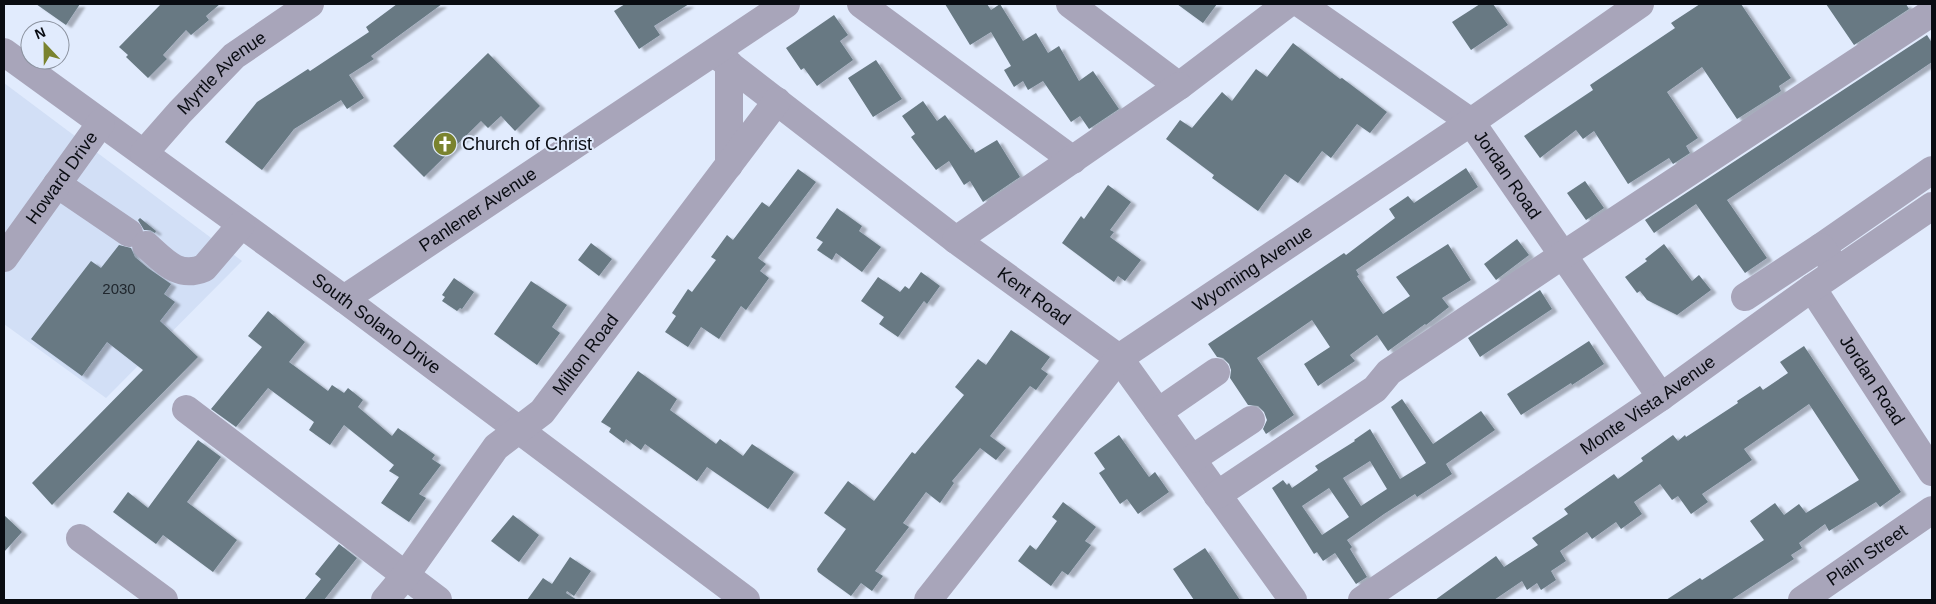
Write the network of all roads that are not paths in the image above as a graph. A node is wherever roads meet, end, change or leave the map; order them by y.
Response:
1 (310, 4) edge
2 (786, 4) edge
3 (861, 4) edge
4 (1070, 4) edge
5 (1287, 4) edge
6 (1301, 4) edge
7 (1640, 4) edge
8 (1926, 17) dead end
9 (4, 52) edge
10 (722, 59) junction
11 (1179, 86) junction
12 (777, 101) junction
13 (1471, 122) junction
14 (101, 123) junction
15 (144, 154) junction
16 (1073, 160) junction
17 (729, 165) junction
18 (1932, 170) edge
19 (57, 184) junction
20 (1932, 206) edge
21 (240, 225) junction
22 (956, 240) junction
23 (1821, 247) junction
24 (1563, 255) junction
25 (4, 258) edge
26 (1838, 270) junction
27 (1812, 288) junction
28 (1745, 297) dead end
29 (344, 299) junction
30 (1119, 358) junction
31 (1216, 372) dead end
32 (1661, 397) junction
33 (186, 409) dead end
34 (1158, 412) junction
35 (1251, 420) dead end
36 (518, 430) junction
37 (1192, 459) junction
38 (1932, 472) edge
39 (1217, 494) junction
40 (1932, 510) edge
41 (80, 538) dead end
42 (405, 576) junction
43 (164, 600) edge
44 (385, 600) edge
45 (438, 600) edge
46 (746, 600) edge
47 (928, 600) edge
48 (1293, 600) edge
49 (1362, 600) edge
50 (1802, 600) edge

1 - 15 street, Myrtle Avenue
2 - 10 street, Panlener Avenue
3 - 16 street
4 - 11 street
5 - 11 street
6 - 13 street, Jordan Road
7 - 13 street, Wyoming Avenue
8 - 24 street
9 - 14 street, South Solano Drive
10 - 12 street, Kent Road
10 - 17 street
10 - 29 street, Panlener Avenue
11 - 16 street
12 - 17 street, Milton Road
12 - 22 street, Kent Road
13 - 24 street, Jordan Road
13 - 30 street, Wyoming Avenue
14 - 15 street, South Solano Drive
14 - 19 street, Howard Drive
15 - 21 street, South Solano Drive
16 - 22 street
17 - 36 street, Milton Road
18 - 23 street
19 - 21 street
19 - 25 street, Howard Drive
20 - 26 street, Monte Vista Avenue
21 - 29 street, South Solano Drive
22 - 30 street, Kent Road
23 - 26 street
23 - 28 street
24 - 32 street, Jordan Road
24 - 39 street
26 - 27 street, Monte Vista Avenue
27 - 32 street, Monte Vista Avenue
27 - 38 street, Jordan Road
29 - 36 street, South Solano Drive
30 - 34 street, Kent Road
30 - 47 street, Wyoming Avenue
31 - 34 street
32 - 49 street, Monte Vista Avenue
33 - 42 street
34 - 37 street, Kent Road
35 - 37 street
36 - 42 street, Milton Road
36 - 46 street, South Solano Drive
37 - 39 street, Kent Road
39 - 48 street, Kent Road
40 - 50 street, Plain Street
41 - 43 street
42 - 44 street, Milton Road
42 - 45 street

